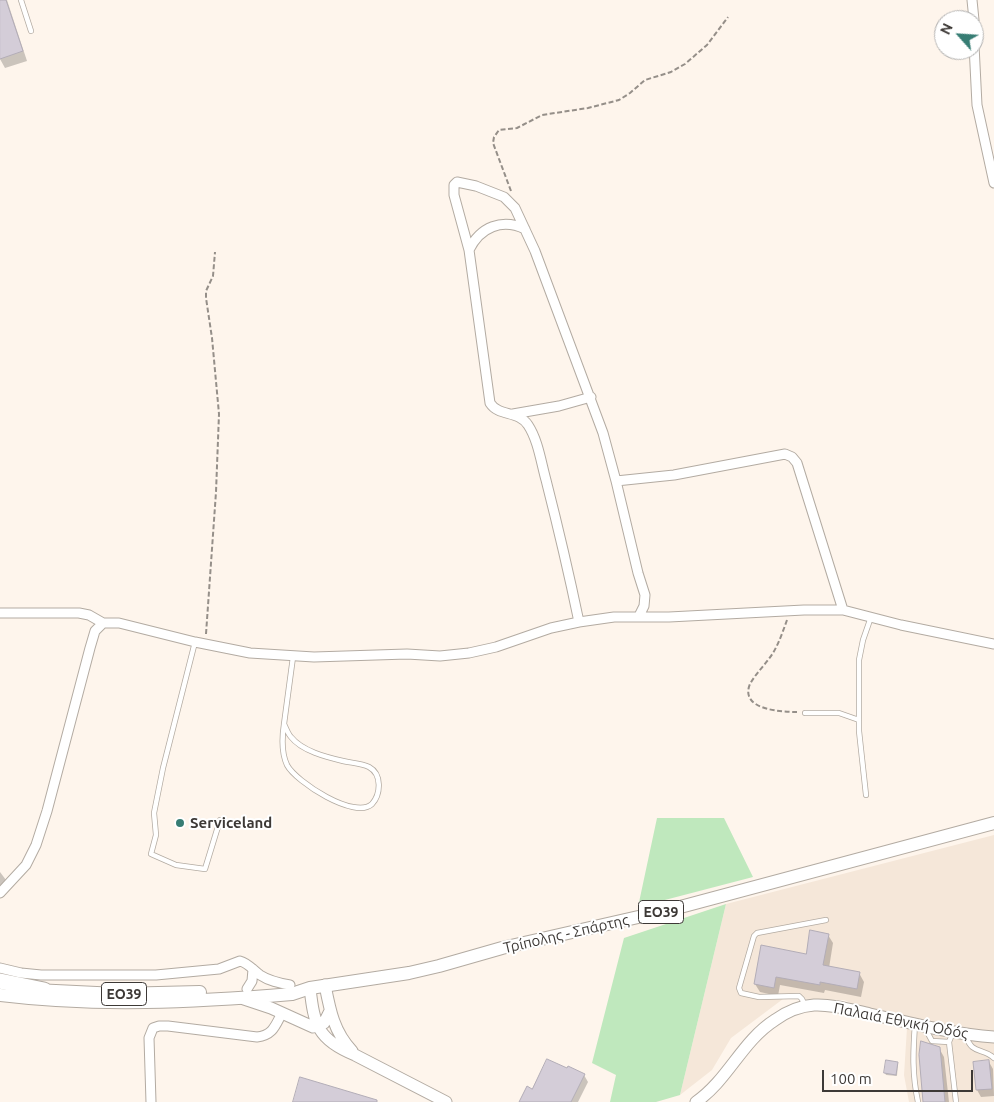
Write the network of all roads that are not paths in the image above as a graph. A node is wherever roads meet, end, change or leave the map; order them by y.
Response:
1 (22, 0) edge
2 (31, 31) dead end
3 (975, 60) edge
4 (994, 183) edge
5 (525, 229) junction
6 (469, 250) junction
7 (590, 397) junction
8 (512, 414) junction
9 (616, 481) junction
10 (843, 610) junction
11 (0, 614) edge
12 (639, 616) junction
13 (871, 617) junction
14 (103, 622) junction
15 (580, 622) junction
16 (195, 642) junction
17 (994, 644) edge
18 (293, 657) junction
19 (805, 712) road end
20 (859, 720) junction
21 (284, 724) junction
22 (866, 794) dead end
23 (220, 820) dead end
24 (994, 823) edge
25 (0, 893) edge
26 (826, 920) dead end
27 (0, 968) edge
28 (253, 969) junction
29 (0, 981) edge
30 (290, 985) junction
31 (325, 985) junction
32 (0, 986) edge
33 (310, 988) junction
34 (44, 990) junction
35 (245, 994) junction
36 (0, 995) edge
37 (806, 1007) junction
38 (330, 1011) junction
39 (282, 1013) junction
40 (919, 1024) junction
41 (318, 1026) junction
42 (966, 1034) junction
43 (994, 1036) edge
44 (951, 1037) junction
45 (355, 1054) junction
46 (994, 1058) edge
47 (151, 1102) edge
48 (446, 1102) edge
49 (696, 1102) edge
50 (918, 1102) edge
51 (956, 1102) edge

1 - 2 lane
3 - 4 street
5 - 6 street
5 - 6 street
5 - 7 street
6 - 8 street
7 - 8 street
7 - 9 street
8 - 15 street
9 - 10 street
9 - 12 street
10 - 12 street
10 - 13 street
11 - 14 street
12 - 15 street
13 - 17 street
13 - 20 lane
14 - 16 street
14 - 25 street
15 - 18 street
16 - 18 street
16 - 23 lane
18 - 21 lane
19 - 20 lane
20 - 22 lane
21 - 21 lane
24 - 31 main road, Τρίπολης - Σπάρτης / ΕΟ39
26 - 37 lane
27 - 28 street
28 - 30 street
28 - 35 street
29 - 34 highway
30 - 33 main road, Τρίπολης - Σπάρτης / ΕΟ39
30 - 35 main road, Τρίπολης - Σπάρτης / ΕΟ39
31 - 33 main road, Τρίπολης - Σπάρτης / ΕΟ39
31 - 38 main road
32 - 34 main road, Τρίπολης - Σπάρτης / ΕΟ39
33 - 35 main road, Τρίπολης - Σπάρτης / ΕΟ39
33 - 41 main road
34 - 35 main road, Τρίπολης - Σπάρτης / ΕΟ39
35 - 36 main road, Τρίπολης - Σπάρτης / ΕΟ39
35 - 39 main road
37 - 40 main road, Παλαιά Εθνική Οδός
37 - 49 main road, Παλαιά Εθνική Οδός
38 - 41 main road
38 - 45 main road
39 - 41 main road
39 - 47 street
40 - 44 main road, Παλαιά Εθνική Οδός
40 - 50 lane
41 - 45 main road
42 - 43 main road, Παλαιά Εθνική Οδός
42 - 44 main road, Παλαιά Εθνική Οδός
42 - 46 lane
44 - 51 lane
45 - 48 main road

